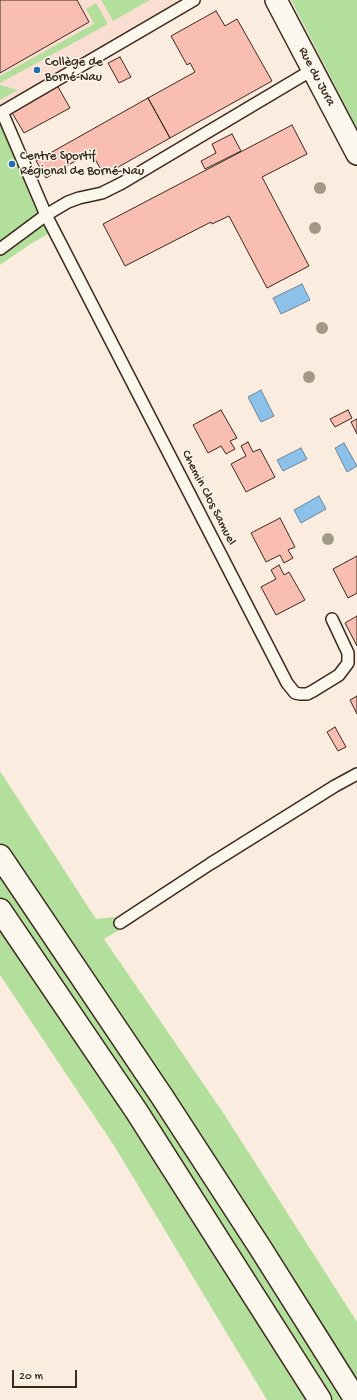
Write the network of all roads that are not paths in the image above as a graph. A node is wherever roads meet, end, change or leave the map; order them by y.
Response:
1 (194, 0) edge
2 (276, 0) edge
3 (312, 70) junction
4 (357, 154) edge
5 (46, 215) junction
6 (0, 249) edge
7 (332, 619) dead end
8 (357, 774) edge
9 (0, 856) edge
10 (0, 910) edge
11 (120, 923) dead end
12 (320, 1400) edge
13 (356, 1400) edge

1 - 5 lane, Chemin Clos Samuel
2 - 3 street, Rue du Jura
3 - 4 street, Rue du Jura
3 - 5 lane
5 - 6 lane
5 - 7 lane, Chemin Clos Samuel
8 - 11 lane
9 - 13 highway
10 - 12 highway

